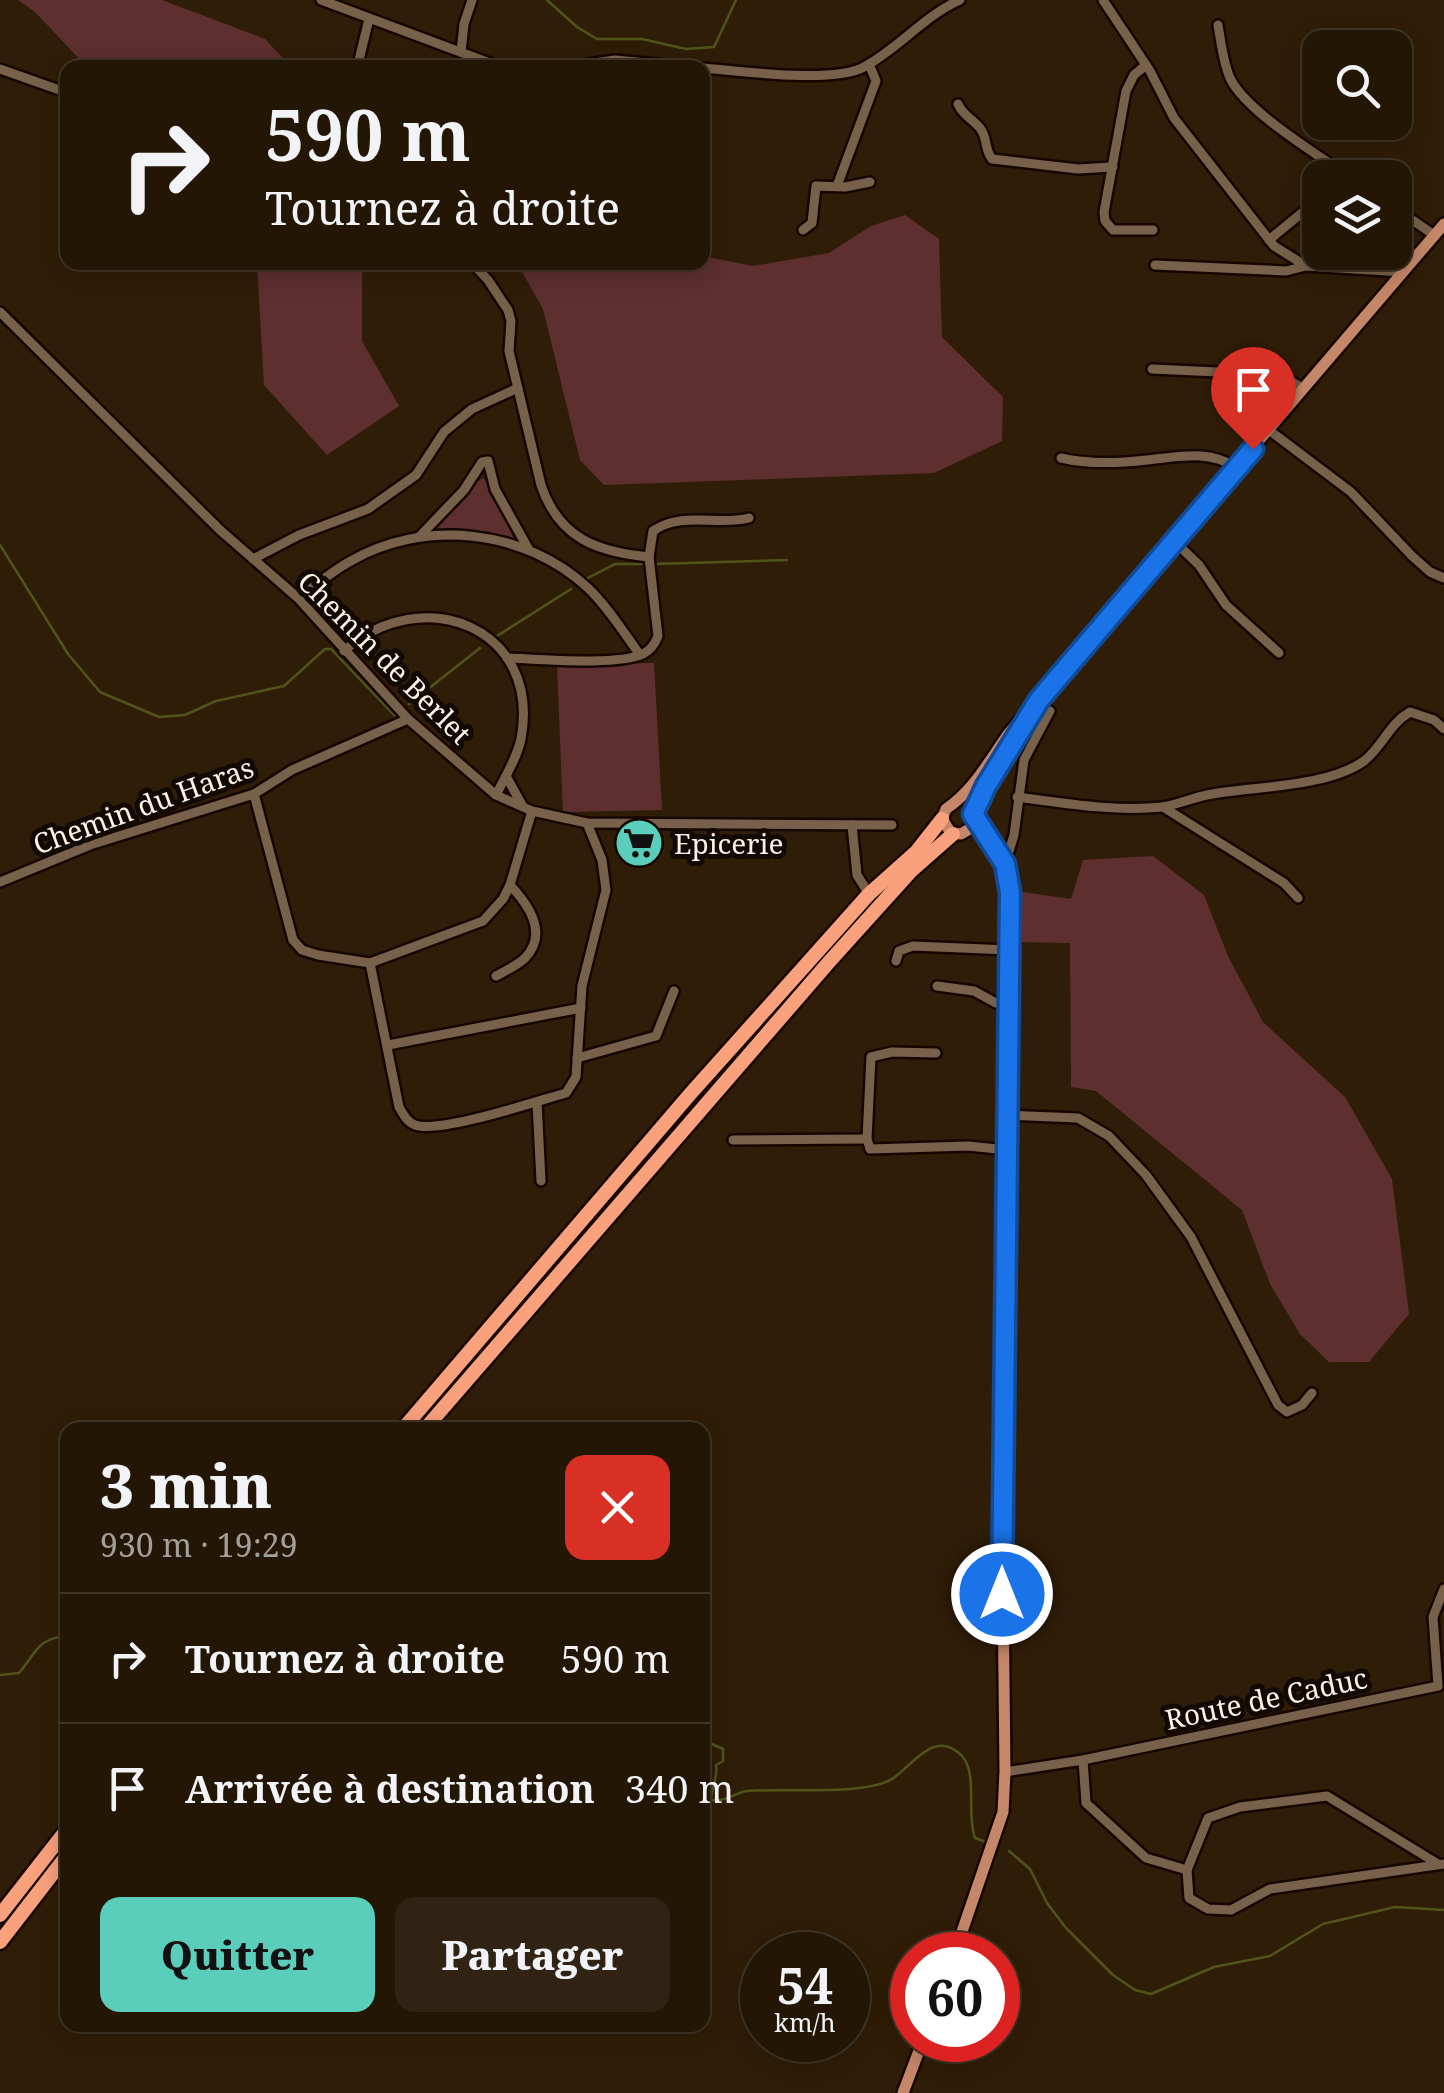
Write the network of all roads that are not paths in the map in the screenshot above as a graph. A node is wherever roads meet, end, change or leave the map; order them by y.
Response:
1 (320, 0) edge
2 (472, 0) edge
3 (960, 0) edge
4 (1103, 0) edge
5 (369, 19) junction
6 (1218, 25) dead end
7 (461, 52) junction
8 (359, 60) edge
9 (482, 60) edge
10 (869, 64) junction
11 (1146, 65) junction
12 (710, 68) edge
13 (0, 69) edge
14 (60, 91) edge
15 (958, 104) dead end
16 (1324, 160) edge
17 (1113, 167) junction
18 (870, 182) dead end
19 (837, 186) junction
20 (1302, 213) edge
21 (1412, 220) edge
22 (1444, 224) edge
23 (803, 230) dead end
24 (1153, 230) dead end
25 (1434, 235) junction
26 (1269, 240) junction
27 (1302, 264) edge
28 (1156, 265) dead end
29 (1302, 267) edge
30 (479, 270) edge
31 (1371, 270) edge
32 (1403, 272) junction
33 (0, 312) edge
34 (1152, 369) dead end
35 (518, 388) junction
36 (1304, 389) junction
37 (1269, 430) junction
38 (1061, 458) dead end
39 (1237, 468) junction
40 (750, 518) dead end
41 (417, 539) junction
42 (1175, 542) junction
43 (528, 550) junction
44 (649, 557) junction
45 (253, 559) junction
46 (1444, 578) edge
47 (298, 598) junction
48 (344, 651) junction
49 (1279, 653) dead end
50 (640, 656) junction
51 (507, 658) junction
52 (1039, 700) junction
53 (1050, 711) dead end
54 (408, 719) junction
55 (1444, 730) edge
56 (506, 776) junction
57 (254, 794) junction
58 (496, 795) junction
59 (1017, 797) junction
60 (957, 803) junction
61 (1162, 806) junction
62 (528, 810) junction
63 (973, 816) junction
64 (942, 819) junction
65 (587, 822) junction
66 (852, 825) junction
67 (892, 825) dead end
68 (959, 833) junction
69 (1005, 864) junction
70 (908, 875) junction
71 (0, 882) edge
72 (510, 884) junction
73 (869, 894) junction
74 (1298, 898) dead end
75 (1010, 950) junction
76 (896, 961) dead end
77 (370, 963) junction
78 (496, 976) dead end
79 (937, 986) dead end
80 (674, 991) dead end
81 (1008, 1004) junction
82 (580, 1008) junction
83 (388, 1045) junction
84 (936, 1053) dead end
85 (578, 1058) junction
86 (537, 1102) junction
87 (1007, 1116) junction
88 (733, 1140) dead end
89 (868, 1144) junction
90 (1007, 1150) junction
91 (540, 1181) dead end
92 (1312, 1392) dead end
93 (409, 1422) edge
94 (431, 1422) edge
95 (1444, 1589) edge
96 (1083, 1760) junction
97 (1005, 1772) junction
98 (60, 1838) edge
99 (60, 1864) edge
100 (1441, 1864) edge
101 (1187, 1870) junction
102 (0, 1915) edge
103 (962, 1932) edge
104 (0, 1942) edge
105 (914, 2062) edge
106 (903, 2093) edge

1 - 5 street
2 - 7 street
3 - 10 street
4 - 11 street
5 - 7 street
5 - 8 street
6 - 16 street
7 - 9 street
10 - 12 street
10 - 19 street
11 - 17 street
11 - 26 street
13 - 14 street
15 - 17 street
17 - 24 street
18 - 19 street
19 - 23 street
20 - 26 street
21 - 25 street
22 - 25 main road
25 - 32 main road
26 - 27 street
28 - 29 street
30 - 35 street
31 - 32 street
32 - 36 main road
33 - 45 street, Chemin de Berlet
34 - 36 street
35 - 44 street
35 - 45 street
36 - 37 main road
37 - 39 main road
37 - 46 street
38 - 39 street
39 - 42 main road
40 - 44 street
41 - 43 street
41 - 43 street
41 - 47 street
42 - 49 street
42 - 52 main road
43 - 50 street
44 - 50 street
45 - 47 street, Chemin de Berlet
47 - 48 street, Chemin de Berlet
48 - 51 street
48 - 54 street, Chemin de Berlet
50 - 51 street
51 - 56 street
52 - 60 main road
52 - 63 main road
53 - 59 street
54 - 57 street, Chemin du Haras
54 - 58 street, Chemin de Berlet
55 - 61 street
56 - 58 street
56 - 62 street
57 - 71 street, Chemin du Haras
57 - 77 street
58 - 62 street, Chemin de Berlet
59 - 61 street
59 - 69 street
60 - 63 main road
60 - 64 main road
61 - 74 street
62 - 65 street, Chemin de Berlet
62 - 72 street
63 - 68 main road
63 - 69 main road
64 - 68 main road
64 - 73 highway
65 - 66 street, Chemin de Berlet
65 - 82 street
66 - 67 street, Chemin de Berlet
66 - 73 street
68 - 69 main road
68 - 70 highway
69 - 75 main road
70 - 73 highway
70 - 94 highway
72 - 77 street
72 - 78 street
73 - 93 highway
75 - 76 street
75 - 81 main road
77 - 83 street
79 - 81 street
80 - 85 street
81 - 87 main road
82 - 83 street
82 - 85 street
83 - 86 street
84 - 89 street
85 - 86 street
86 - 91 street
87 - 90 main road
87 - 92 street
88 - 89 street
89 - 90 street
90 - 97 main road
95 - 96 street, Route de Caduc
96 - 97 street, Route de Caduc
96 - 101 street
97 - 103 main road
98 - 102 highway
99 - 104 highway
100 - 101 street
100 - 101 street
105 - 106 main road

